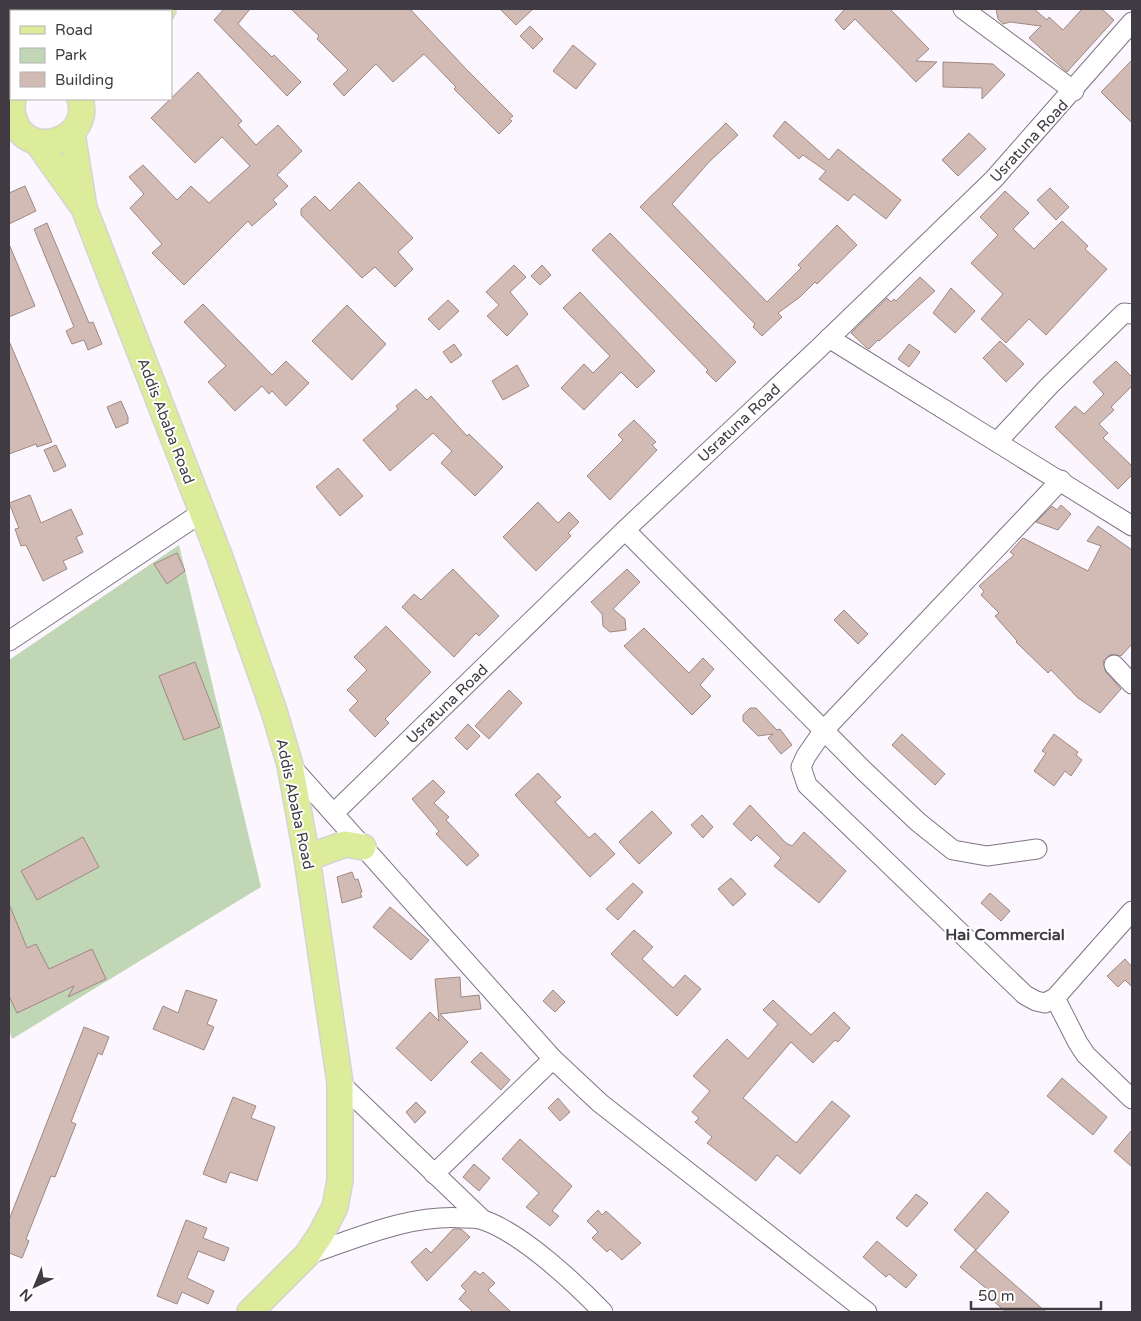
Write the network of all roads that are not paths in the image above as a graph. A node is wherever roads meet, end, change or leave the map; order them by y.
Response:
1 (963, 9) edge
2 (1132, 22) edge
3 (1074, 91) junction
4 (13, 100) edge
5 (81, 111) edge
6 (13, 125) edge
7 (38, 142) junction
8 (84, 208) junction
9 (1132, 314) edge
10 (829, 338) junction
11 (997, 442) junction
12 (1061, 480) junction
13 (201, 513) junction
14 (1132, 526) edge
15 (625, 530) junction
16 (9, 641) edge
17 (1114, 665) dead end
18 (1132, 684) edge
19 (824, 730) junction
20 (290, 765) junction
21 (334, 813) junction
22 (363, 847) junction
23 (1037, 849) dead end
24 (307, 858) junction
25 (1132, 911) edge
26 (1055, 998) junction
27 (554, 1059) junction
28 (340, 1083) junction
29 (1132, 1099) edge
30 (434, 1174) junction
31 (482, 1219) junction
32 (307, 1255) junction
33 (250, 1312) edge
34 (603, 1312) edge
35 (867, 1312) edge

1 - 3 street
2 - 3 street, Usratuna Road
3 - 10 street, Usratuna Road
4 - 6 main road
5 - 7 main road
5 - 8 main road
6 - 7 main road
7 - 8 main road
8 - 13 main road, Addis Ababa Road
9 - 11 street
10 - 11 street
10 - 15 street, Usratuna Road
11 - 12 street
12 - 14 street
12 - 19 street
13 - 16 street
13 - 20 main road, Addis Ababa Road
15 - 19 street
15 - 21 street, Usratuna Road
17 - 18 street
19 - 23 street
19 - 26 street
20 - 21 street
20 - 24 main road, Addis Ababa Road
21 - 22 street
22 - 24 main road
22 - 27 street
24 - 28 main road, Addis Ababa Road
25 - 26 street
26 - 29 street
27 - 30 street
27 - 35 street
28 - 30 street
28 - 32 main road, Addis Ababa Road
30 - 31 street
31 - 32 street
31 - 34 street
32 - 33 main road, Addis Ababa Road

